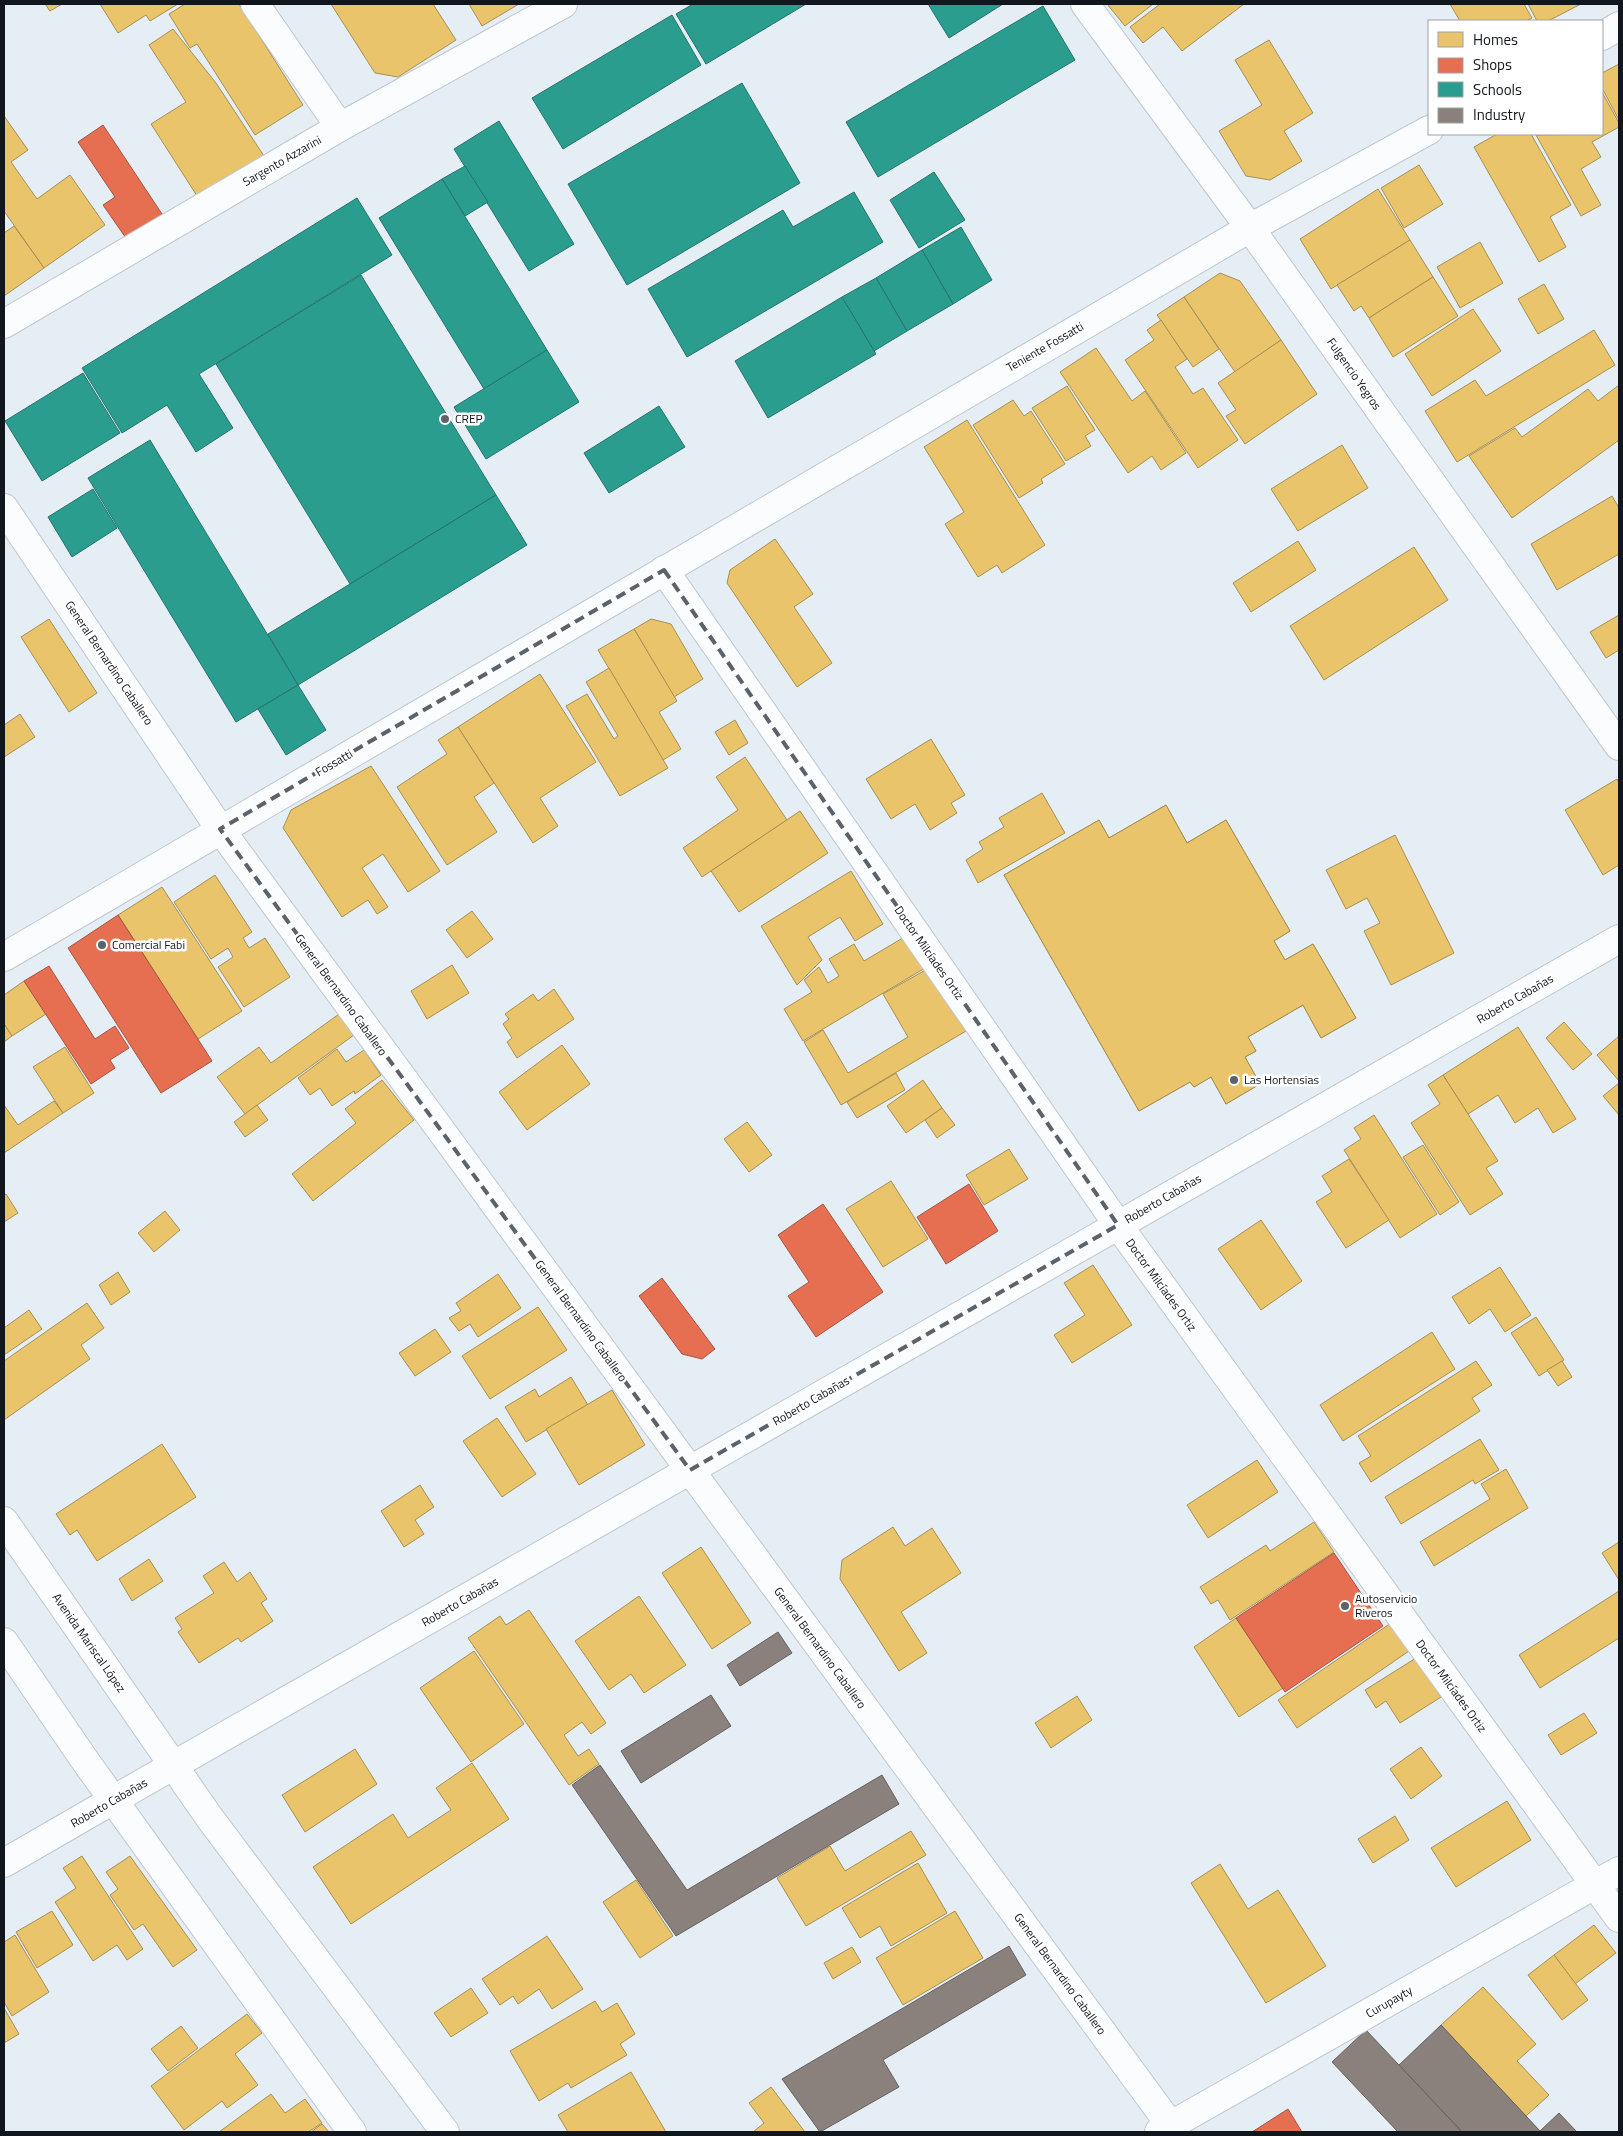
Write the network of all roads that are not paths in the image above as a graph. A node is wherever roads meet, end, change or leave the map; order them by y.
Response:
1 (255, 4) edge
2 (563, 4) edge
3 (1085, 4) edge
4 (1619, 26) edge
5 (1603, 35) edge
6 (340, 127) junction
7 (1428, 131) edge
8 (1250, 228) junction
9 (4, 324) edge
10 (4, 508) edge
11 (664, 570) junction
12 (1619, 746) edge
13 (220, 829) junction
14 (1619, 939) edge
15 (4, 957) edge
16 (1118, 1225) junction
17 (690, 1470) junction
18 (4, 1521) edge
19 (4, 1642) edge
20 (173, 1766) junction
21 (113, 1800) junction
22 (4, 1863) edge
23 (1619, 1872) edge
24 (1595, 1884) junction
25 (1619, 1918) edge
26 (1165, 2129) edge
27 (352, 2132) edge
28 (445, 2132) edge

1 - 6 street
2 - 6 street, Sargento Azzarini
3 - 8 street, Fulgencio Yegros
4 - 5 street
6 - 9 street, Sargento Azzarini
7 - 8 street, Teniente Fossatti
8 - 11 street, Teniente Fossatti
8 - 12 street, Fulgencio Yegros
10 - 13 street, General Bernardino Caballero
11 - 13 street, Fossatti
11 - 16 street, Doctor Milcíades Ortiz
13 - 15 street, Fossatti
13 - 17 street, General Bernardino Caballero
14 - 16 street, Roberto Cabañas
16 - 17 street, Roberto Cabañas
16 - 24 street, Doctor Milcíades Ortiz
17 - 20 street, Roberto Cabañas
17 - 26 street, General Bernardino Caballero
18 - 20 street, Avenida Mariscal López
19 - 21 street
20 - 21 street, Roberto Cabañas
20 - 28 street, Avenida Mariscal López
21 - 22 street, Roberto Cabañas
21 - 27 street
23 - 24 street, Curupayty
24 - 25 street, Doctor Milcíades Ortiz
24 - 26 street, Curupayty

